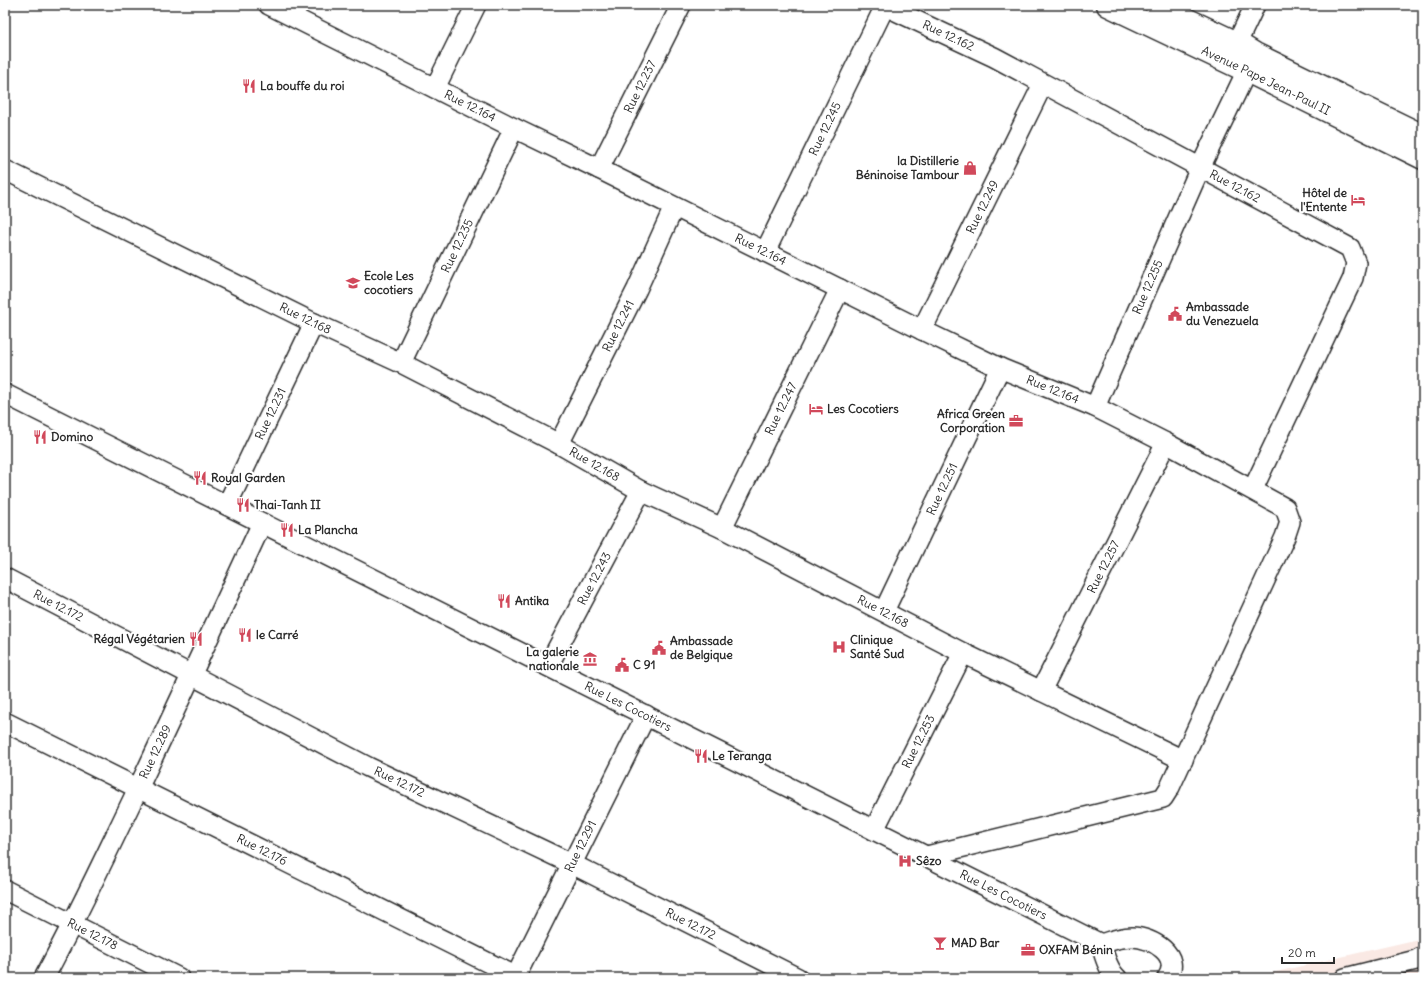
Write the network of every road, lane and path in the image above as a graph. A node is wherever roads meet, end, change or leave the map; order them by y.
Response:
1 (476, 5) edge
2 (681, 5) edge
3 (884, 5) edge
4 (1108, 5) edge
5 (1156, 5) edge
6 (1255, 5) edge
7 (274, 6) edge
8 (1246, 56) junction
9 (1043, 84) junction
10 (435, 88) junction
11 (514, 128) junction
12 (1423, 136) edge
13 (1423, 158) edge
14 (1200, 168) junction
15 (599, 169) junction
16 (5, 170) edge
17 (674, 207) junction
18 (765, 252) junction
19 (840, 289) junction
20 (314, 323) junction
21 (922, 330) junction
22 (401, 363) junction
23 (1000, 368) junction
24 (5, 394) edge
25 (1095, 407) junction
26 (1166, 443) junction
27 (559, 444) junction
28 (1253, 489) junction
29 (641, 491) junction
30 (227, 505) junction
31 (262, 523) junction
32 (722, 528) junction
33 (5, 578) edge
34 (884, 611) junction
35 (963, 652) junction
36 (548, 666) junction
37 (192, 675) junction
38 (1041, 691) junction
39 (646, 715) junction
40 (5, 722) edge
41 (1183, 760) junction
42 (138, 788) junction
43 (874, 830) junction
44 (927, 856) junction
45 (572, 864) junction
46 (5, 890) edge
47 (73, 923) junction
48 (1101, 944) junction
49 (1420, 958) edge
50 (44, 978) edge
51 (179, 978) edge
52 (517, 978) edge
53 (798, 978) edge
54 (1117, 978) edge
55 (1167, 978) edge
56 (1345, 978) edge

1 - 10 street
2 - 15 street, Rue 12.237
3 - 9 street, Rue 12.162
3 - 18 street, Rue 12.245
4 - 8 main road, Avenue Pape Jean-Paul II
5 - 8 main road, Avenue Pape Jean-Paul II
6 - 8 street, Rue 12.255
7 - 10 street, Rue 12.164
8 - 12 main road, Avenue Pape Jean-Paul II
8 - 13 main road, Avenue Pape Jean-Paul II
8 - 14 street, Rue 12.255
9 - 14 street, Rue 12.162
9 - 21 street, Rue 12.249
10 - 11 street, Rue 12.164
11 - 15 street, Rue 12.164
11 - 22 street, Rue 12.235
14 - 25 street, Rue 12.255
14 - 28 street, Rue 12.162
15 - 17 street, Rue 12.164
16 - 20 street, Rue 12.168
17 - 18 street, Rue 12.164
17 - 27 street, Rue 12.241
18 - 19 street, Rue 12.164
19 - 21 street, Rue 12.164
19 - 32 street, Rue 12.247
20 - 22 street, Rue 12.168
20 - 30 street, Rue 12.231
21 - 23 street, Rue 12.164
22 - 27 street, Rue 12.168
23 - 25 street, Rue 12.164
23 - 34 street, Rue 12.251
24 - 30 street, Rue Les Cocotiers
25 - 26 street, Rue 12.164
26 - 28 street, Rue 12.164
26 - 38 street, Rue 12.257
27 - 29 street, Rue 12.168
28 - 41 street, Rue 12.164
29 - 32 street, Rue 12.168
29 - 36 street, Rue 12.243
30 - 31 street, Rue Les Cocotiers
31 - 36 street, Rue Les Cocotiers
31 - 37 street, Rue 12.289
32 - 34 street, Rue 12.168
33 - 37 street, Rue 12.172
34 - 35 street, Rue 12.168
35 - 38 street, Rue 12.168
35 - 43 street, Rue 12.253
36 - 39 street, Rue Les Cocotiers
37 - 42 street, Rue 12.289
37 - 45 street, Rue 12.172
38 - 41 street, Rue 12.168
39 - 43 street, Rue Les Cocotiers
39 - 45 street, Rue 12.291
40 - 42 street, Rue 12.176
41 - 44 street, Rue 12.164
42 - 47 street, Rue 12.289
42 - 52 street, Rue 12.176
43 - 44 street, Rue Les Cocotiers
44 - 48 street, Rue Les Cocotiers
45 - 52 street, Rue 12.291
45 - 53 street, Rue 12.172
46 - 47 street, Rue 12.178
47 - 50 street, Rue 12.289
47 - 51 street, Rue 12.178
48 - 54 street
48 - 55 street
49 - 56 street

